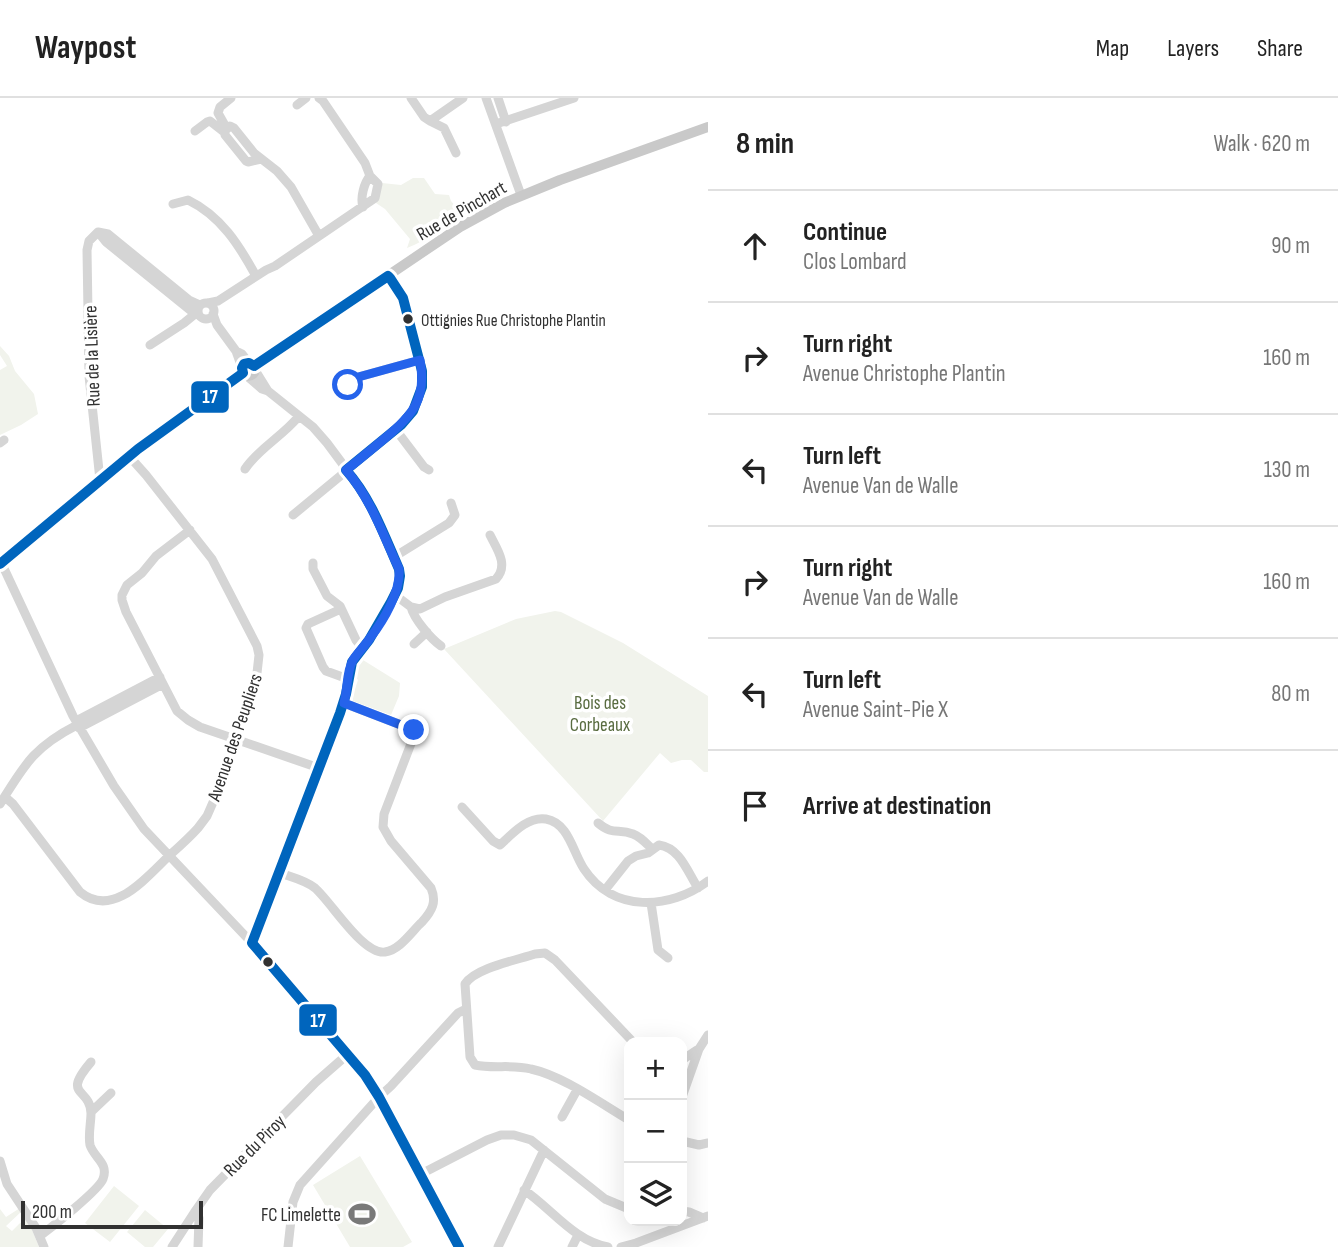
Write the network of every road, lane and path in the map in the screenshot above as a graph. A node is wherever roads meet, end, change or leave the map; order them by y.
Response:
1 (231, 98) edge
2 (306, 98) edge
3 (318, 98) edge
4 (411, 98) edge
5 (463, 98) edge
6 (486, 98) edge
7 (498, 98) edge
8 (574, 98) edge
9 (297, 105) dead end
10 (447, 110) junction
11 (430, 121) junction
12 (501, 123) junction
13 (708, 127) edge
14 (444, 128) junction
15 (225, 130) junction
16 (195, 131) dead end
17 (456, 153) dead end
18 (521, 195) junction
19 (173, 204) dead end
20 (319, 236) junction
21 (256, 276) junction
22 (388, 276) junction
23 (202, 312) junction
24 (150, 345) dead end
25 (420, 360) junction
26 (248, 369) junction
27 (348, 385) dead end
28 (299, 416) junction
29 (396, 430) junction
30 (129, 456) junction
31 (245, 469) dead end
32 (346, 470) junction
33 (429, 470) dead end
34 (100, 480) junction
35 (451, 503) dead end
36 (293, 515) dead end
37 (190, 530) junction
38 (490, 535) dead end
39 (394, 557) junction
40 (1, 562) edge
41 (313, 564) dead end
42 (395, 594) junction
43 (411, 607) junction
44 (341, 609) junction
45 (427, 632) junction
46 (414, 644) dead end
47 (441, 646) dead end
48 (362, 648) junction
49 (348, 679) junction
50 (161, 680) junction
51 (344, 703) junction
52 (77, 725) junction
53 (235, 738) junction
54 (319, 768) junction
55 (2, 801) edge
56 (463, 807) dead end
57 (598, 822) dead end
58 (652, 849) junction
59 (170, 855) junction
60 (280, 873) junction
61 (708, 881) edge
62 (698, 888) junction
63 (605, 890) junction
64 (651, 904) junction
65 (252, 943) junction
66 (668, 958) dead end
67 (466, 1009) junction
68 (448, 1025) junction
69 (468, 1028) junction
70 (708, 1035) edge
71 (629, 1037) edge
72 (699, 1049) junction
73 (348, 1054) junction
74 (687, 1057) edge
75 (91, 1062) dead end
76 (687, 1070) edge
77 (577, 1090) junction
78 (111, 1093) dead end
79 (379, 1097) junction
80 (91, 1112) junction
81 (562, 1117) dead end
82 (624, 1117) edge
83 (687, 1143) edge
84 (708, 1143) edge
85 (544, 1150) junction
86 (0, 1161) edge
87 (421, 1174) junction
88 (524, 1190) junction
89 (624, 1207) edge
90 (196, 1210) junction
91 (687, 1212) edge
92 (705, 1217) edge
93 (578, 1235) junction
94 (40, 1236) junction
95 (44, 1247) edge
96 (172, 1247) edge
97 (198, 1247) edge
98 (288, 1247) edge
99 (459, 1247) edge
100 (498, 1247) edge
101 (572, 1247) edge
102 (608, 1247) edge
103 (621, 1247) edge

1 - 15 street
2 - 9 street
3 - 20 street
4 - 11 street
5 - 10 street
6 - 12 street
7 - 12 street
8 - 12 street
10 - 11 street
10 - 14 street
11 - 14 street
12 - 18 street
13 - 18 main road, Rue de Pinchart
14 - 17 street
15 - 16 street
15 - 20 street
18 - 22 main road, Rue de Pinchart
19 - 21 street
20 - 21 street
21 - 23 street
22 - 25 street
22 - 26 main road, Rue de Pinchart
23 - 24 street
23 - 26 street
23 - 34 street, Rue de la Lisière
25 - 27 street
25 - 29 street
26 - 28 street
26 - 30 main road, Rue de Pinchart
28 - 31 street
28 - 32 street
29 - 32 street
29 - 33 street
30 - 34 main road, Rue de Pinchart
30 - 37 street, Avenue des Peupliers
32 - 36 street
32 - 39 street
34 - 40 main road, Rue de Pinchart
35 - 39 street
37 - 50 street
37 - 53 street, Avenue des Peupliers
38 - 43 street
39 - 42 street
40 - 52 street
41 - 44 street
42 - 43 street
42 - 48 street
43 - 45 street
44 - 48 street
44 - 49 street
45 - 46 street
45 - 47 street
48 - 49 street
49 - 51 street
50 - 52 street
50 - 53 street
51 - 54 street
51 - 60 street
52 - 55 street
52 - 59 street
53 - 54 street
53 - 59 street, Avenue des Peupliers
54 - 60 street
55 - 59 street, Avenue des Peupliers
56 - 63 street
57 - 58 street
58 - 62 street
58 - 63 street
59 - 65 street
60 - 65 street
61 - 62 street
62 - 64 street
63 - 64 street
64 - 66 street
65 - 73 street
67 - 68 street
67 - 69 street
67 - 71 street
68 - 69 street
68 - 79 street
69 - 77 street
70 - 72 street
72 - 74 street
72 - 76 street
73 - 79 street
73 - 90 street, Rue du Piroy
75 - 80 street
77 - 81 street
77 - 82 street
78 - 80 street
79 - 87 street
79 - 98 street
80 - 94 street
83 - 84 street
85 - 87 street
85 - 88 street
85 - 89 street
86 - 94 street
87 - 99 street
88 - 93 street
88 - 100 street
90 - 96 street, Rue du Piroy
90 - 97 street
91 - 92 street
92 - 103 street
93 - 101 street
93 - 102 street
94 - 95 street

